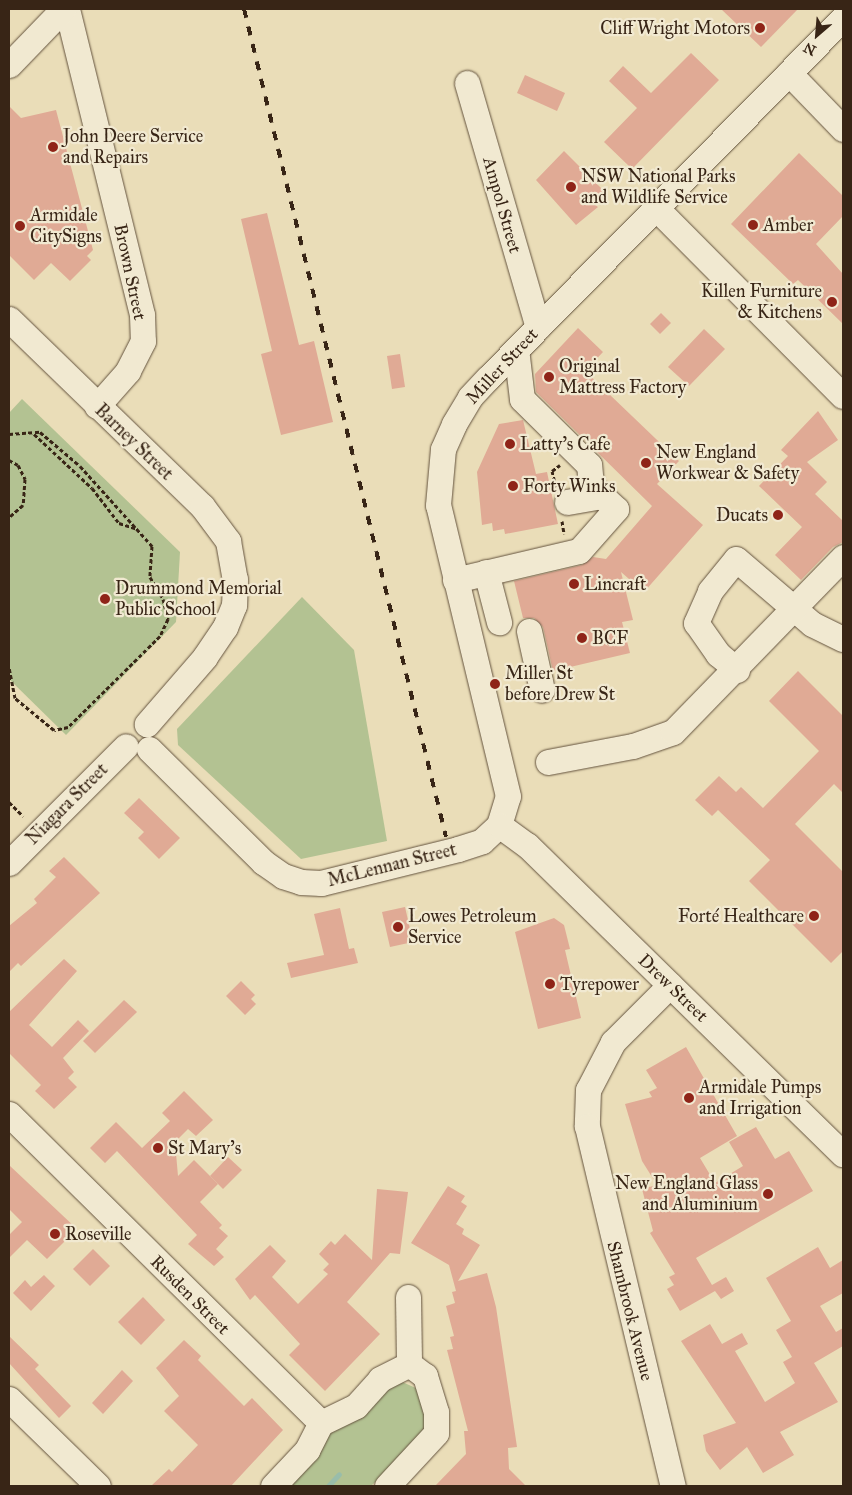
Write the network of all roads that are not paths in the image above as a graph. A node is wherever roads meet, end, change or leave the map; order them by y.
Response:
1 (63, 9) edge
2 (67, 9) edge
3 (843, 18) edge
4 (9, 65) edge
5 (789, 73) junction
6 (467, 83) dead end
7 (843, 129) edge
8 (656, 208) junction
9 (9, 320) edge
10 (538, 327) junction
11 (516, 349) junction
12 (843, 396) edge
13 (97, 406) junction
14 (557, 434) junction
15 (558, 472) dead end
16 (602, 496) junction
17 (565, 513) road end
18 (843, 557) edge
19 (486, 572) junction
20 (455, 580) junction
21 (794, 607) junction
22 (499, 622) dead end
23 (528, 630) dead end
24 (843, 639) edge
25 (737, 670) junction
26 (542, 690) dead end
27 (137, 748) junction
28 (548, 762) dead end
29 (499, 825) junction
30 (9, 863) edge
31 (670, 985) junction
32 (9, 1114) edge
33 (843, 1154) edge
34 (408, 1297) dead end
35 (409, 1364) junction
36 (9, 1399) edge
37 (321, 1423) junction
38 (98, 1486) edge
39 (273, 1486) edge
40 (387, 1486) edge
41 (674, 1486) edge

1 - 4 street
2 - 13 street, Brown Street
3 - 5 street, Miller Street
5 - 7 street
5 - 8 street, Miller Street
6 - 10 street, Ampol Street
8 - 10 street, Miller Street
8 - 12 street
9 - 13 street, Barney Street
10 - 11 street, Miller Street
11 - 14 street
11 - 20 street, Miller Street
13 - 27 street, Barney Street
14 - 15 street
14 - 16 street
16 - 17 street
16 - 19 street
18 - 21 street
19 - 20 street
19 - 22 street
20 - 29 street, Miller Street
21 - 24 street
21 - 25 street
21 - 25 street
23 - 26 street
25 - 28 street
27 - 29 street, McLennan Street
27 - 30 street, Niagara Street
29 - 31 street, Drew Street
31 - 33 street, Drew Street
31 - 41 street, Shambrook Avenue
32 - 37 street, Rusden Street
34 - 35 street
35 - 37 street
35 - 40 street
36 - 38 street
37 - 39 street

